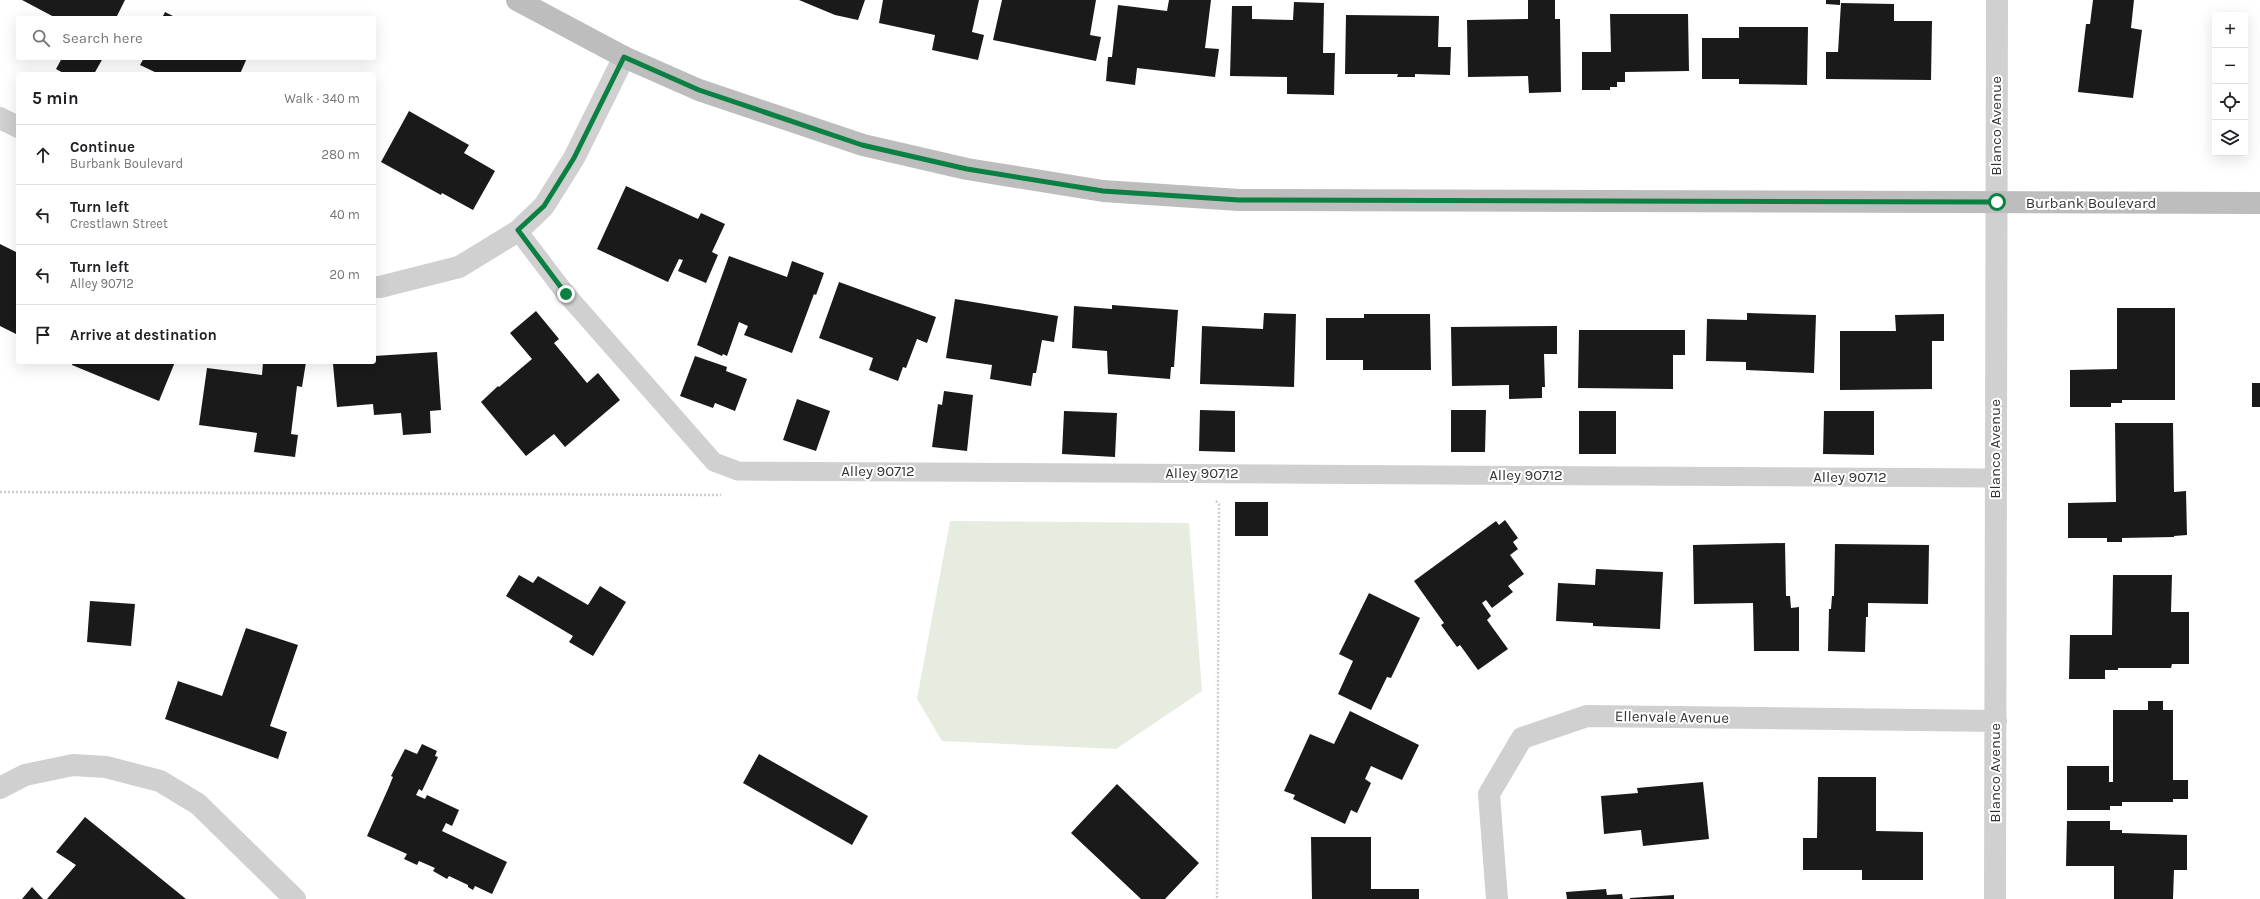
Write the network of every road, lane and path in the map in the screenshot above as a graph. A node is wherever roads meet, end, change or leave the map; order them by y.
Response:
1 (517, 0) edge
2 (1997, 0) edge
3 (624, 57) junction
4 (0, 118) edge
5 (16, 126) edge
6 (1997, 202) junction
7 (2260, 203) edge
8 (518, 230) junction
9 (376, 287) edge
10 (1995, 478) junction
11 (0, 492) edge
12 (726, 495) dead end
13 (1212, 497) dead end
14 (1996, 721) junction
15 (0, 788) edge
16 (295, 899) edge
17 (1217, 899) edge
18 (1497, 899) edge
19 (1995, 899) edge

1 - 3 street, Burbank Boulevard
2 - 6 street, Blanco Avenue
3 - 6 street, Burbank Boulevard
3 - 8 street
4 - 5 street
6 - 7 street, Burbank Boulevard
6 - 10 street, Blanco Avenue
8 - 9 street
8 - 10 lane, Alley 90712
10 - 14 street, Blanco Avenue
11 - 12 path
13 - 17 path
14 - 18 street, Ellenvale Avenue
14 - 19 street, Blanco Avenue
15 - 16 street

